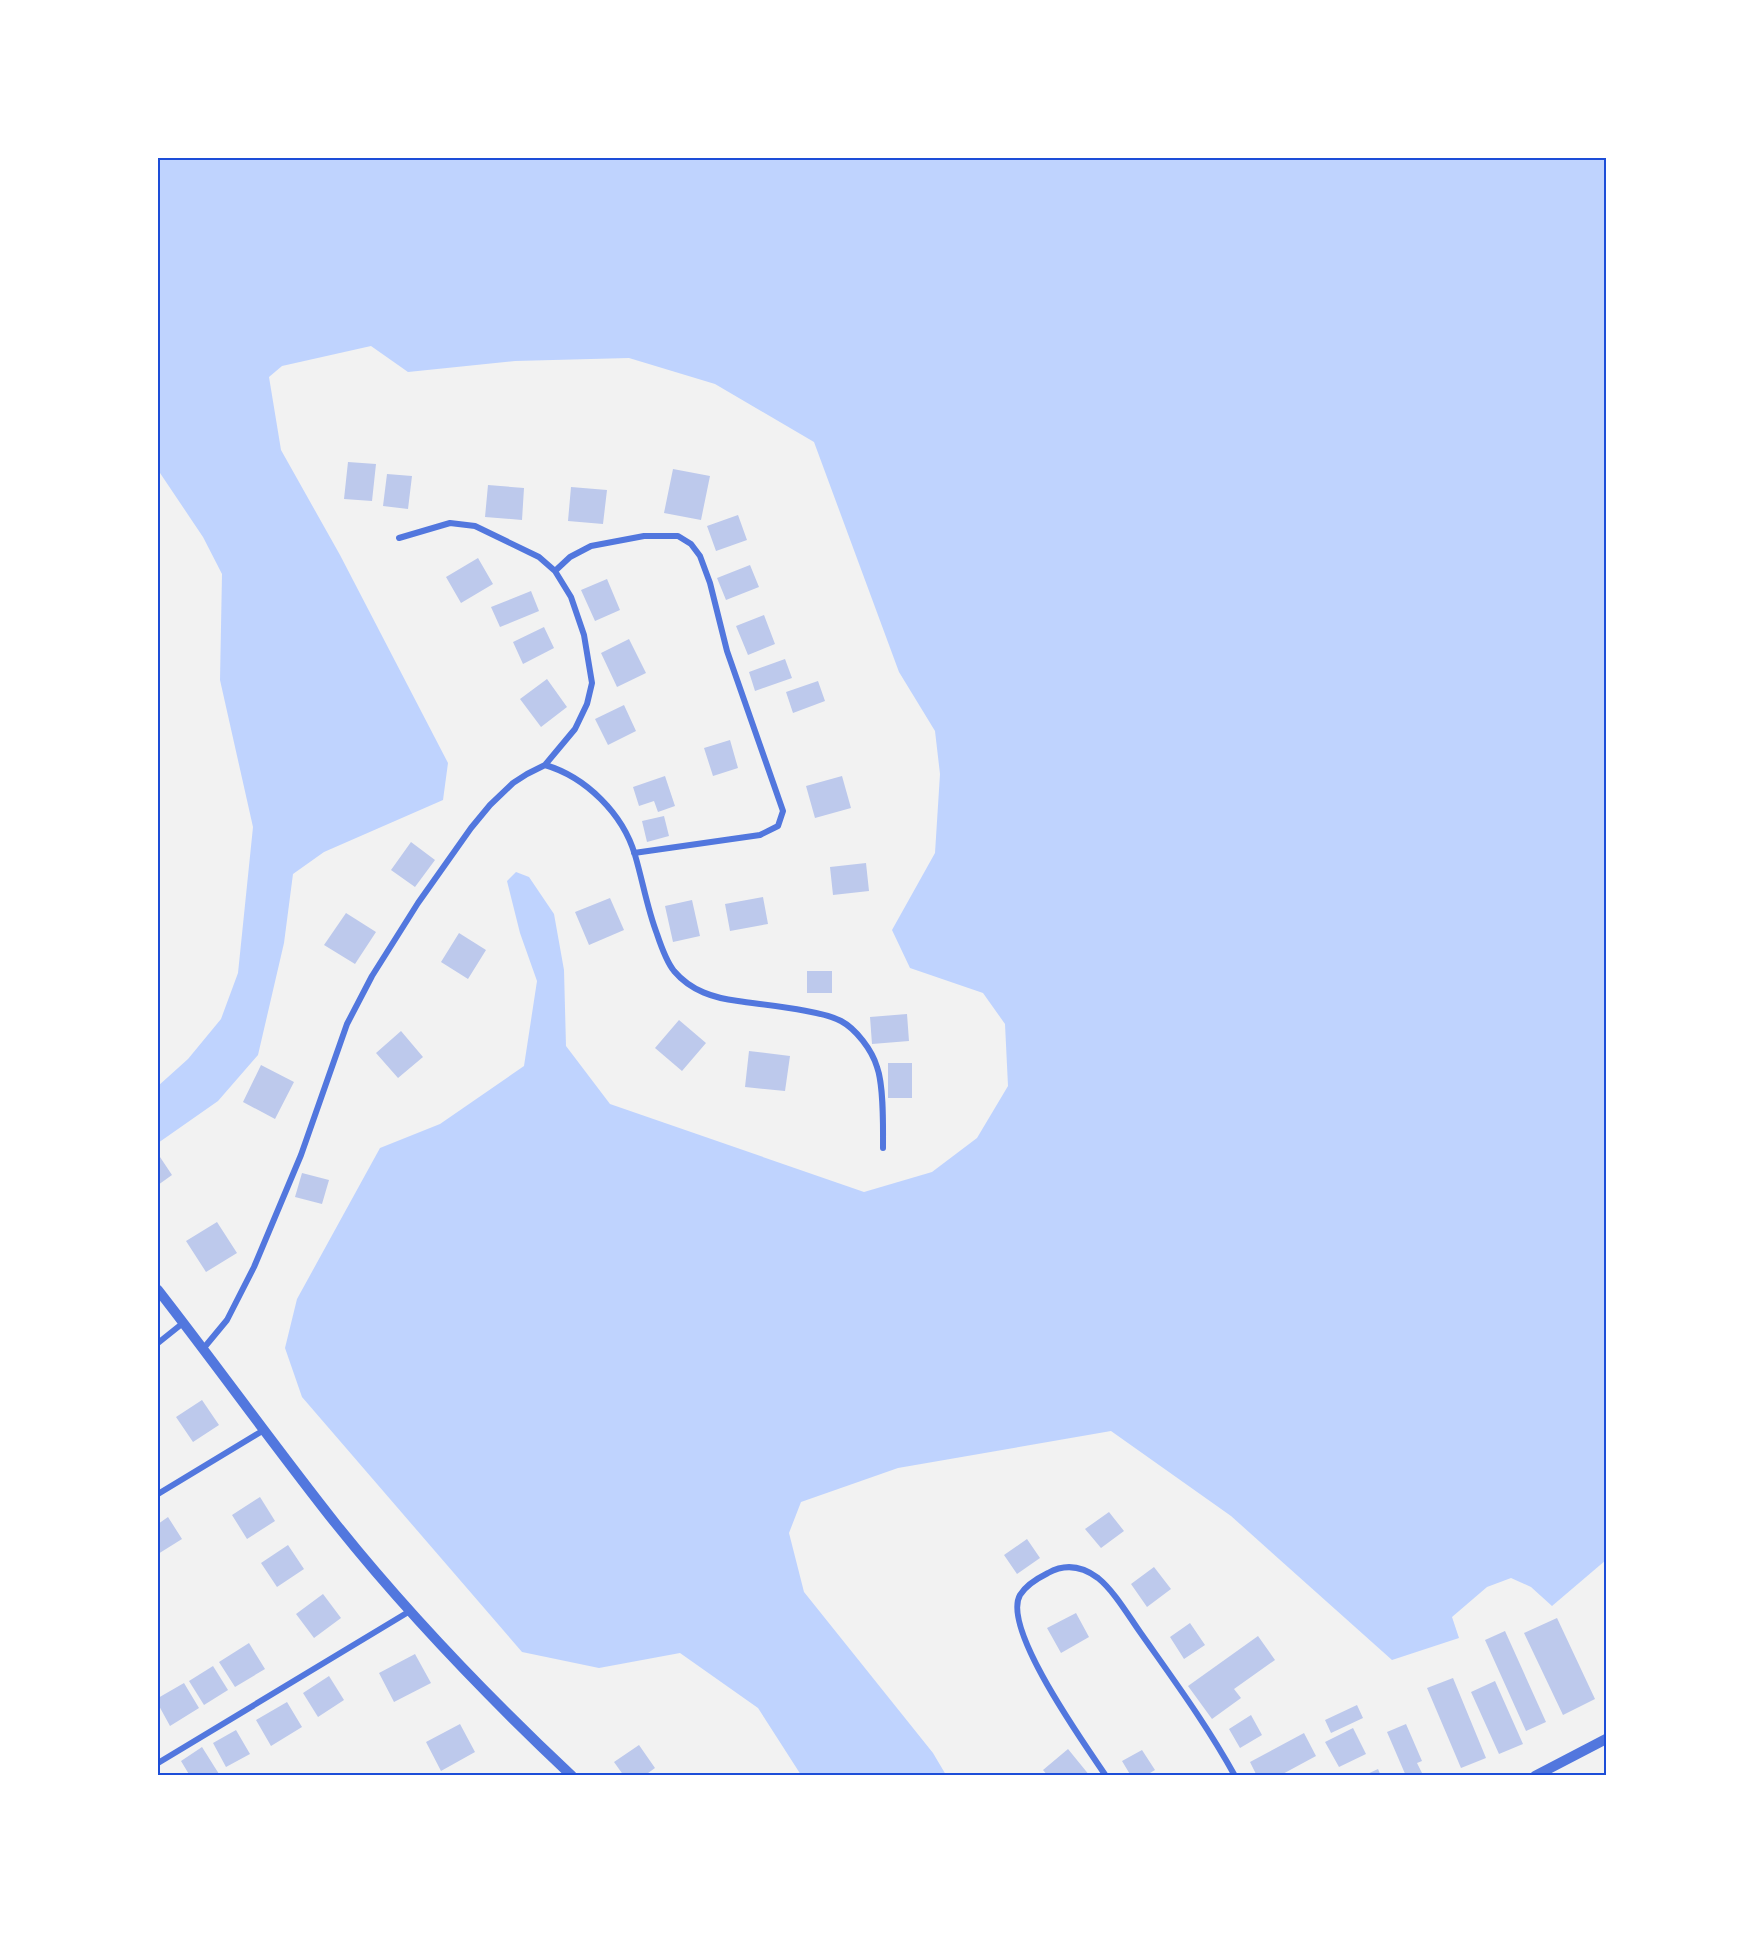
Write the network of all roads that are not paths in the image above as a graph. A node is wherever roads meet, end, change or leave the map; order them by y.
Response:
1 (399, 538) dead end
2 (555, 571) junction
3 (546, 765) junction
4 (634, 853) junction
5 (883, 1148) dead end
6 (158, 1290) edge
7 (183, 1323) junction
8 (158, 1343) edge
9 (203, 1349) junction
10 (264, 1430) junction
11 (158, 1494) edge
12 (410, 1611) junction
13 (1606, 1740) edge
14 (158, 1763) edge
15 (566, 1774) edge
16 (1106, 1776) edge
17 (1235, 1776) edge
18 (1535, 1776) edge

1 - 2 street
2 - 3 street
2 - 4 street
3 - 4 street
3 - 9 street
4 - 5 street
6 - 7 street
7 - 8 street
7 - 9 street
9 - 10 street
10 - 11 street
10 - 12 street
12 - 14 street
12 - 15 street
13 - 18 street
16 - 17 street

